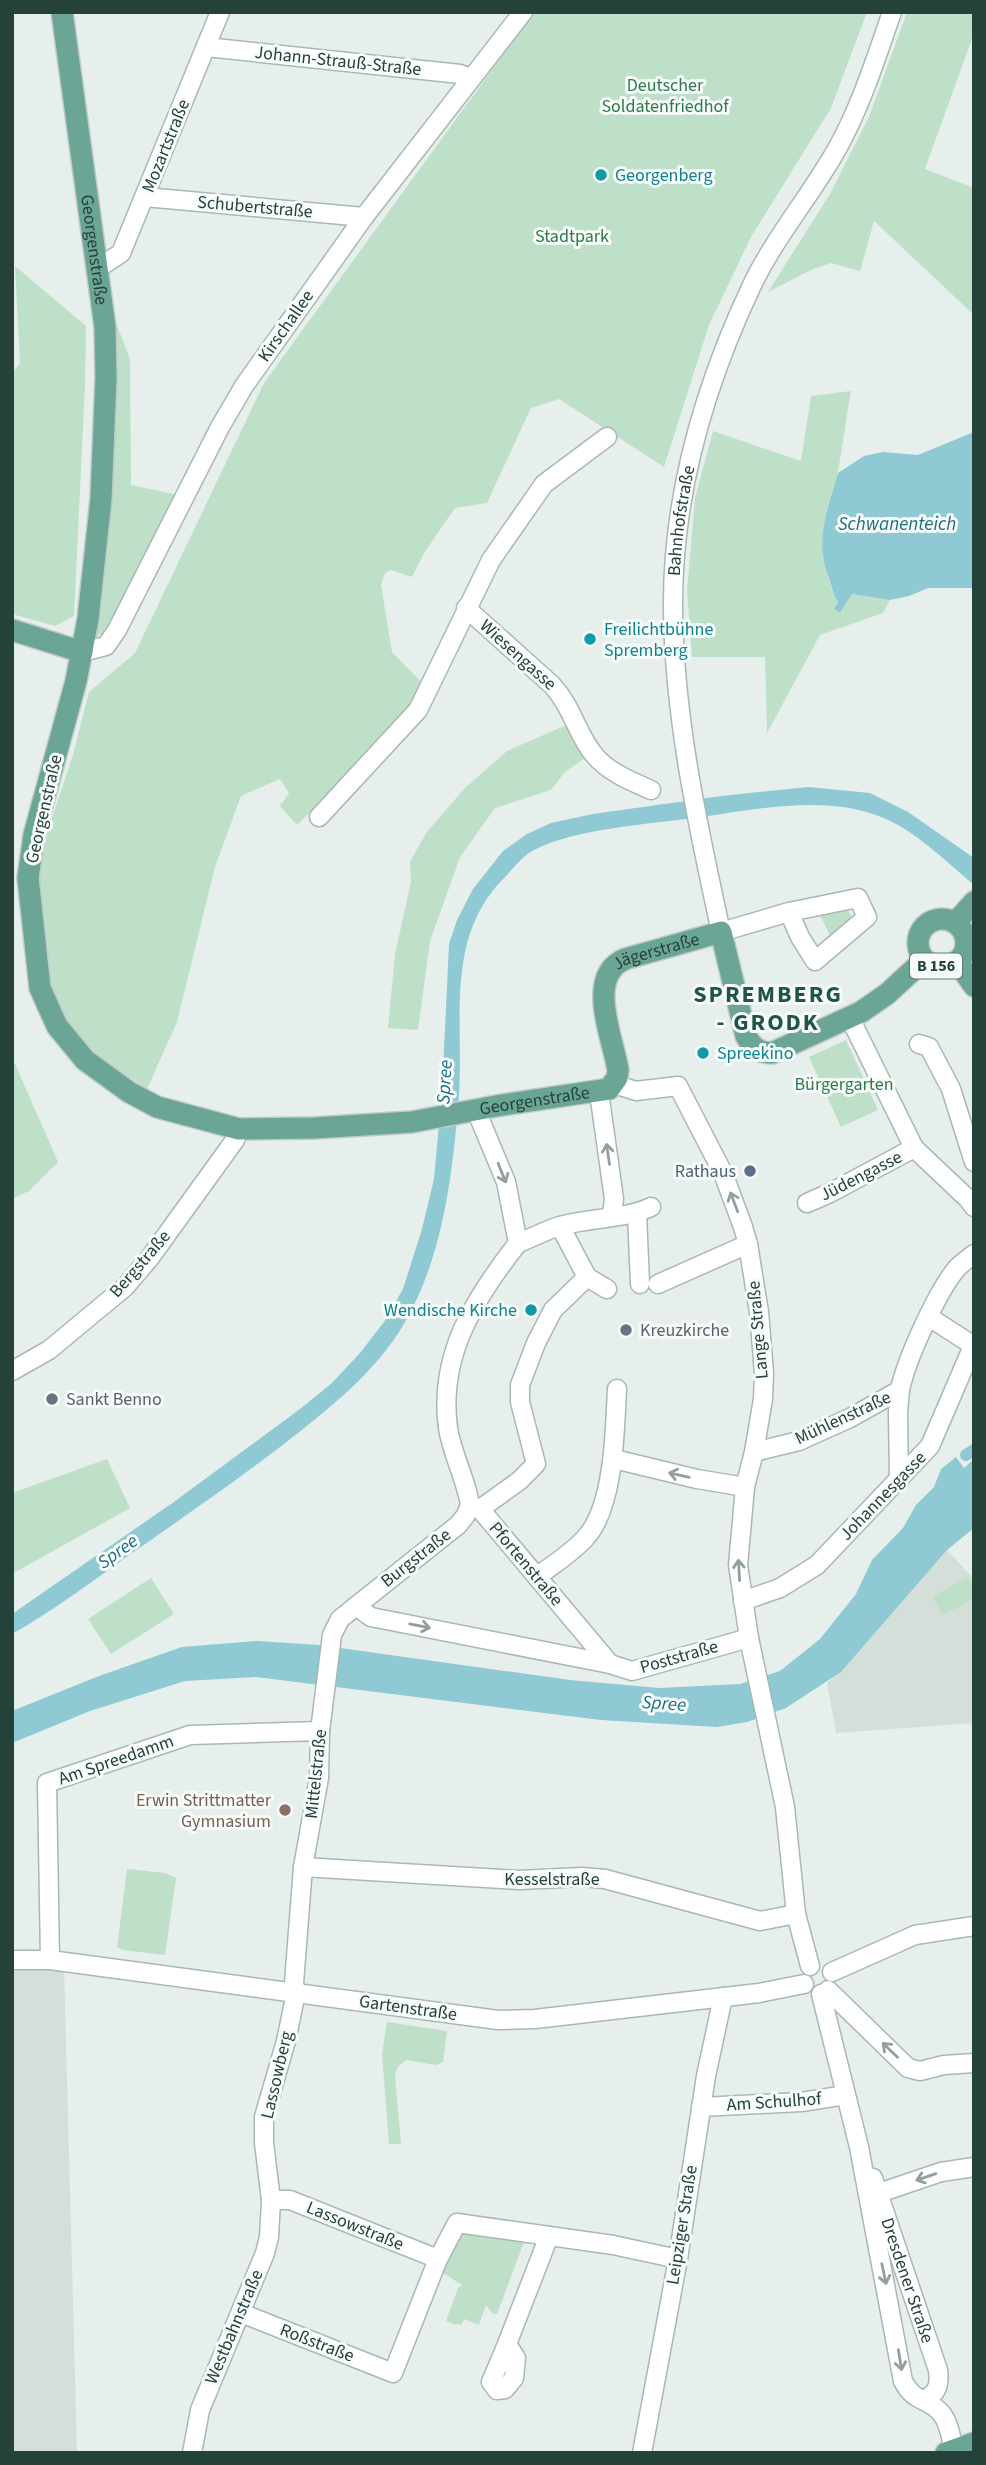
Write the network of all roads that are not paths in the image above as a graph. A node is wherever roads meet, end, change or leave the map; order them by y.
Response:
1 (62, 12) edge
2 (220, 12) edge
3 (523, 12) edge
4 (892, 12) edge
5 (206, 47) junction
6 (470, 78) junction
7 (145, 197) junction
8 (364, 216) junction
9 (97, 269) junction
10 (607, 437) dead end
11 (466, 608) junction
12 (12, 630) edge
13 (82, 652) junction
14 (651, 790) dead end
15 (318, 817) dead end
16 (974, 902) edge
17 (789, 912) dead end
18 (955, 923) junction
19 (721, 932) junction
20 (925, 960) junction
21 (957, 961) junction
22 (974, 986) edge
23 (850, 1018) junction
24 (919, 1044) dead end
25 (606, 1089) junction
26 (471, 1111) junction
27 (239, 1129) junction
28 (914, 1148) junction
29 (974, 1162) edge
30 (972, 1200) edge
31 (807, 1203) dead end
32 (612, 1215) junction
33 (559, 1226) junction
34 (519, 1243) junction
35 (748, 1244) junction
36 (974, 1254) edge
37 (587, 1277) junction
38 (607, 1289) dead end
39 (929, 1317) junction
40 (974, 1346) edge
41 (12, 1371) edge
42 (617, 1389) dead end
43 (900, 1390) junction
44 (754, 1452) junction
45 (614, 1459) junction
46 (899, 1481) junction
47 (745, 1487) junction
48 (475, 1507) junction
49 (537, 1577) junction
50 (743, 1601) junction
51 (356, 1606) junction
52 (749, 1638) junction
53 (610, 1664) junction
54 (320, 1731) junction
55 (303, 1867) junction
56 (796, 1914) junction
57 (974, 1926) edge
58 (12, 1960) edge
59 (50, 1960) junction
60 (810, 1966) junction
61 (832, 1972) junction
62 (804, 1984) junction
63 (825, 1992) junction
64 (296, 1993) junction
65 (723, 1997) junction
66 (974, 2063) edge
67 (846, 2095) junction
68 (701, 2107) junction
69 (861, 2158) junction
70 (974, 2167) edge
71 (879, 2193) junction
72 (271, 2200) junction
73 (549, 2236) junction
74 (438, 2259) junction
75 (678, 2259) junction
76 (241, 2313) junction
77 (507, 2344) dead end
78 (923, 2400) junction
79 (957, 2450) edge
80 (192, 2453) edge
81 (642, 2453) edge

1 - 9 main road, Georgenstraße
2 - 5 street, Mozartstraße
3 - 6 street, Kirschallee
4 - 19 street, Bahnhofstraße
5 - 6 street, Johann-Strauß-Straße
5 - 7 street, Mozartstraße
6 - 8 street, Kirschallee
7 - 8 street, Schubertstraße
7 - 9 street, Mozartstraße
8 - 13 street, Kirschallee
9 - 13 main road, Georgenstraße
10 - 11 street, Wiesengasse
11 - 14 street, Wiesengasse
11 - 15 street, Wiesengasse
12 - 13 main road
13 - 27 main road, Georgenstraße
16 - 18 main road
17 - 19 street, Jägerstraße
18 - 20 main road, B 156
18 - 21 main road, B 156
19 - 23 main road, Bahnhofstraße
19 - 25 main road, Jägerstraße
20 - 21 main road, B 156
20 - 23 main road
21 - 22 main road, B 156
23 - 28 street
24 - 29 street
25 - 26 main road, Georgenstraße
32 -> 25 street
35 -> 25 street, Lange Straße
26 - 27 main road, Georgenstraße
26 -> 34 street
27 - 41 street, Bergstraße
28 - 30 street
28 - 31 street, Jüdengasse
32 - 33 street
32 - 35 street
33 - 34 street
33 - 37 street
34 - 48 street, Pfortenstraße
35 - 44 street, Lange Straße
36 - 39 street, Mühlenstraße
37 - 38 street
37 - 48 street, Burgstraße
39 - 40 street
39 - 43 street, Mühlenstraße
40 - 46 street, Johannesgasse
42 - 45 street
43 - 44 street, Mühlenstraße
43 - 46 street
44 - 47 street, Lange Straße
47 -> 45 street
45 - 49 street
46 - 50 street, Johannesgasse
50 -> 47 street, Lange Straße
48 - 49 street, Pfortenstraße
48 - 51 street, Burgstraße
49 - 53 street, Pfortenstraße
50 - 52 street, Lange Straße
51 -> 53 street, Poststraße
51 - 54 street, Mittelstraße
52 - 53 street, Poststraße
52 - 56 street, Lange Straße
54 - 55 street, Mittelstraße
54 - 59 street, Am Spreedamm
55 - 56 street, Kesselstraße
55 - 64 street, Mittelstraße
56 - 60 street
57 - 61 street
58 - 59 street, Gartenstraße
59 - 64 street, Gartenstraße
60 - 61 street
60 - 62 street
61 - 63 street, Dresdener Straße
62 - 63 street
62 - 65 street, Gartenstraße
66 -> 63 street
63 - 67 street, Dresdener Straße
64 - 65 street, Gartenstraße
64 - 72 street, Lassowberg
65 - 68 street, Leipziger Straße
67 - 68 street, Am Schulhof
67 - 69 street, Dresdener Straße
68 - 75 street, Leipziger Straße
69 - 71 street, Dresdener Straße
69 -> 78 street, Dresdener Straße
70 -> 71 street
71 - 78 street, Dresdener Straße
72 - 74 street, Lassowstraße
72 - 76 street, Westbahnstraße
73 - 74 street
73 - 75 street
73 - 77 street
74 - 76 street, Roßstraße
75 - 81 street, Leipziger Straße
76 - 80 street, Westbahnstraße
78 - 79 street, Dresdener Straße

